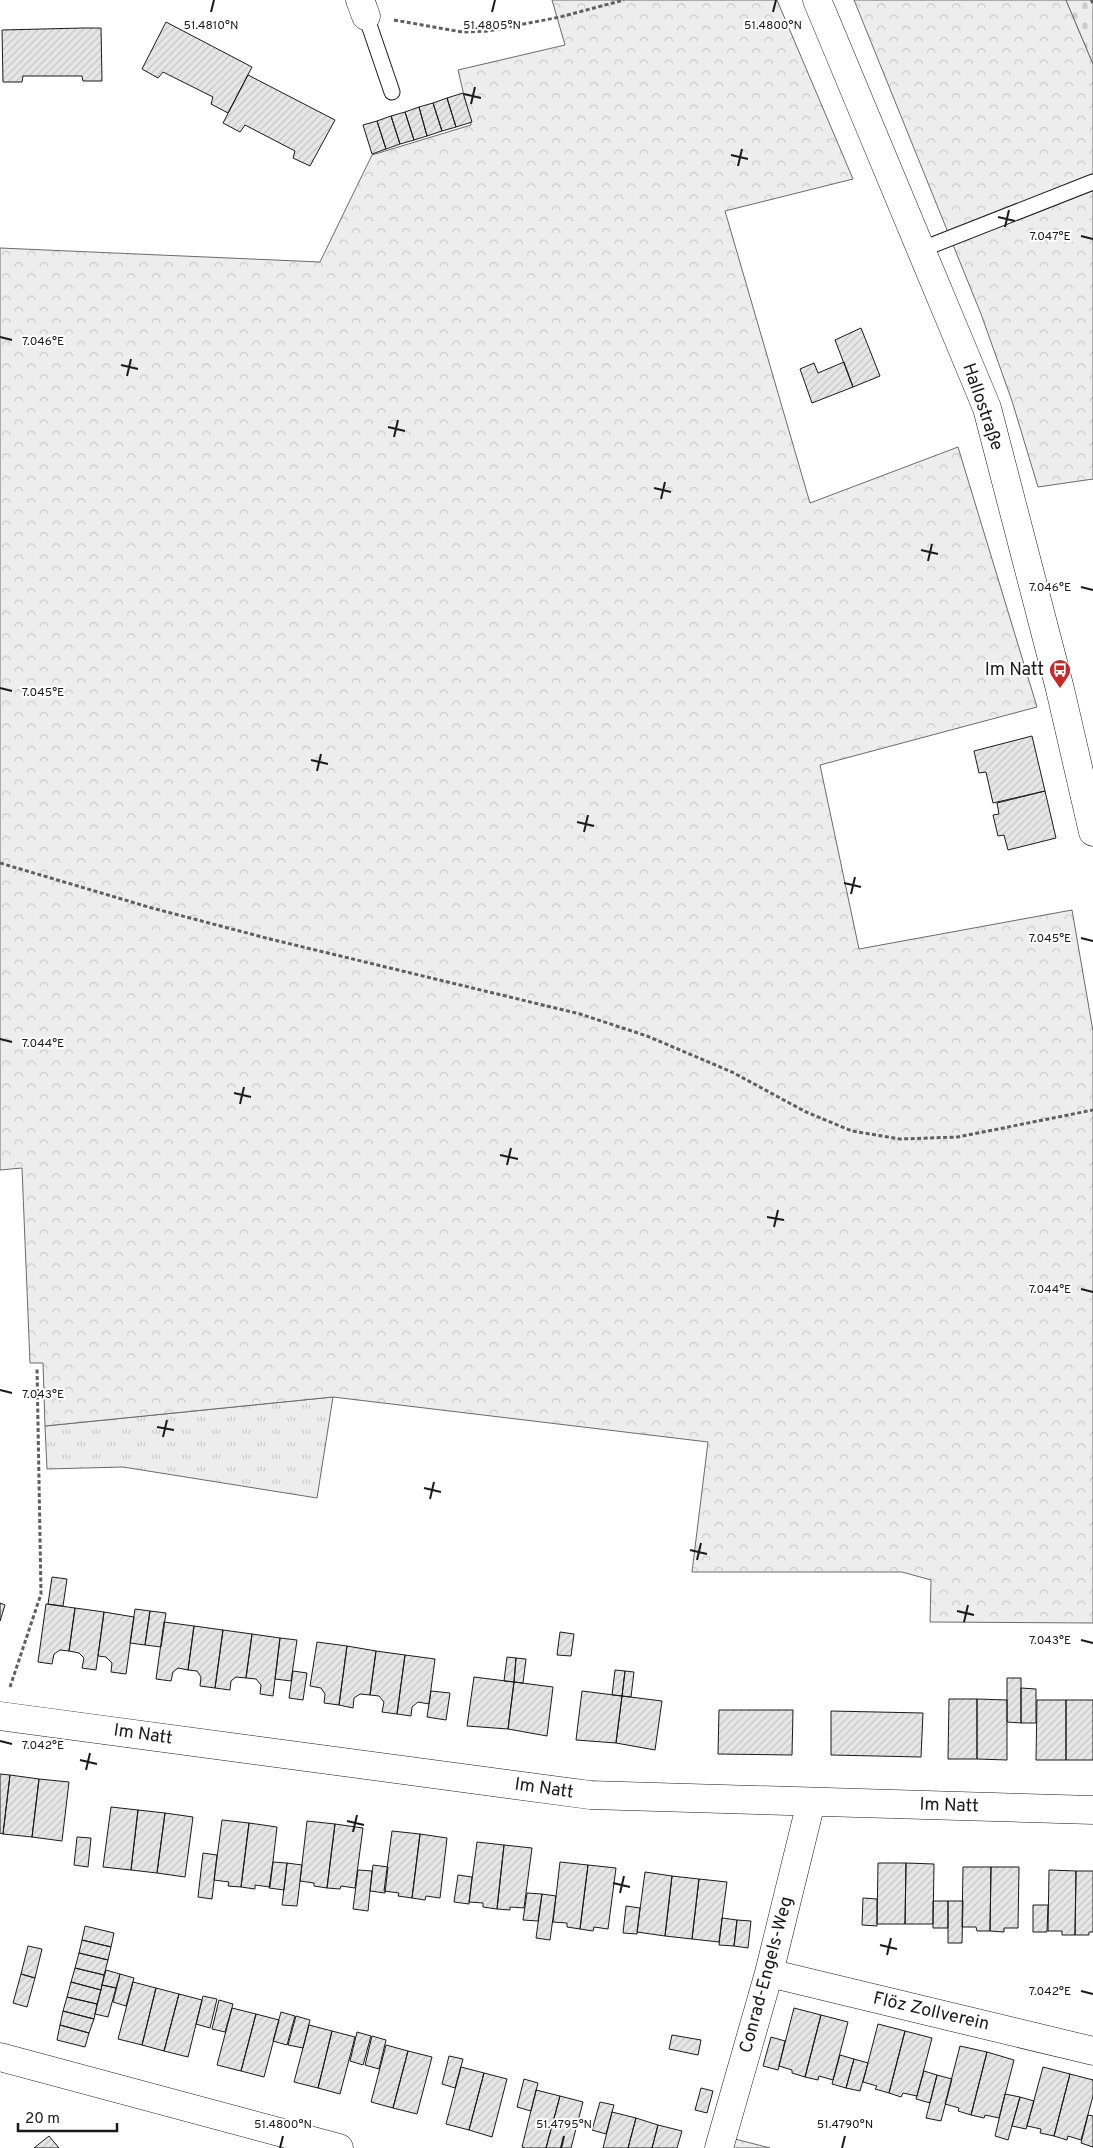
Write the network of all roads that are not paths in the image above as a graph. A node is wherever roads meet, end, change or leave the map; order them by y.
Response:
1 (817, 0) edge
2 (363, 8) edge
3 (392, 92) dead end
4 (1093, 182) edge
5 (920, 250) junction
6 (1093, 832) edge
7 (0, 1716) edge
8 (811, 1802) junction
9 (1093, 1810) edge
10 (769, 1973) junction
11 (1093, 2050) edge
12 (0, 2057) edge
13 (339, 2148) edge
14 (719, 2148) edge

1 - 5 street, Hallostraße
2 - 3 lane
4 - 5 lane
5 - 6 street, Hallostraße
7 - 8 street, Im Natt
8 - 9 street, Im Natt
8 - 10 street, Conrad-Engels-Weg
10 - 11 street, Flöz Zollverein
10 - 14 street, Conrad-Engels-Weg
12 - 13 street

